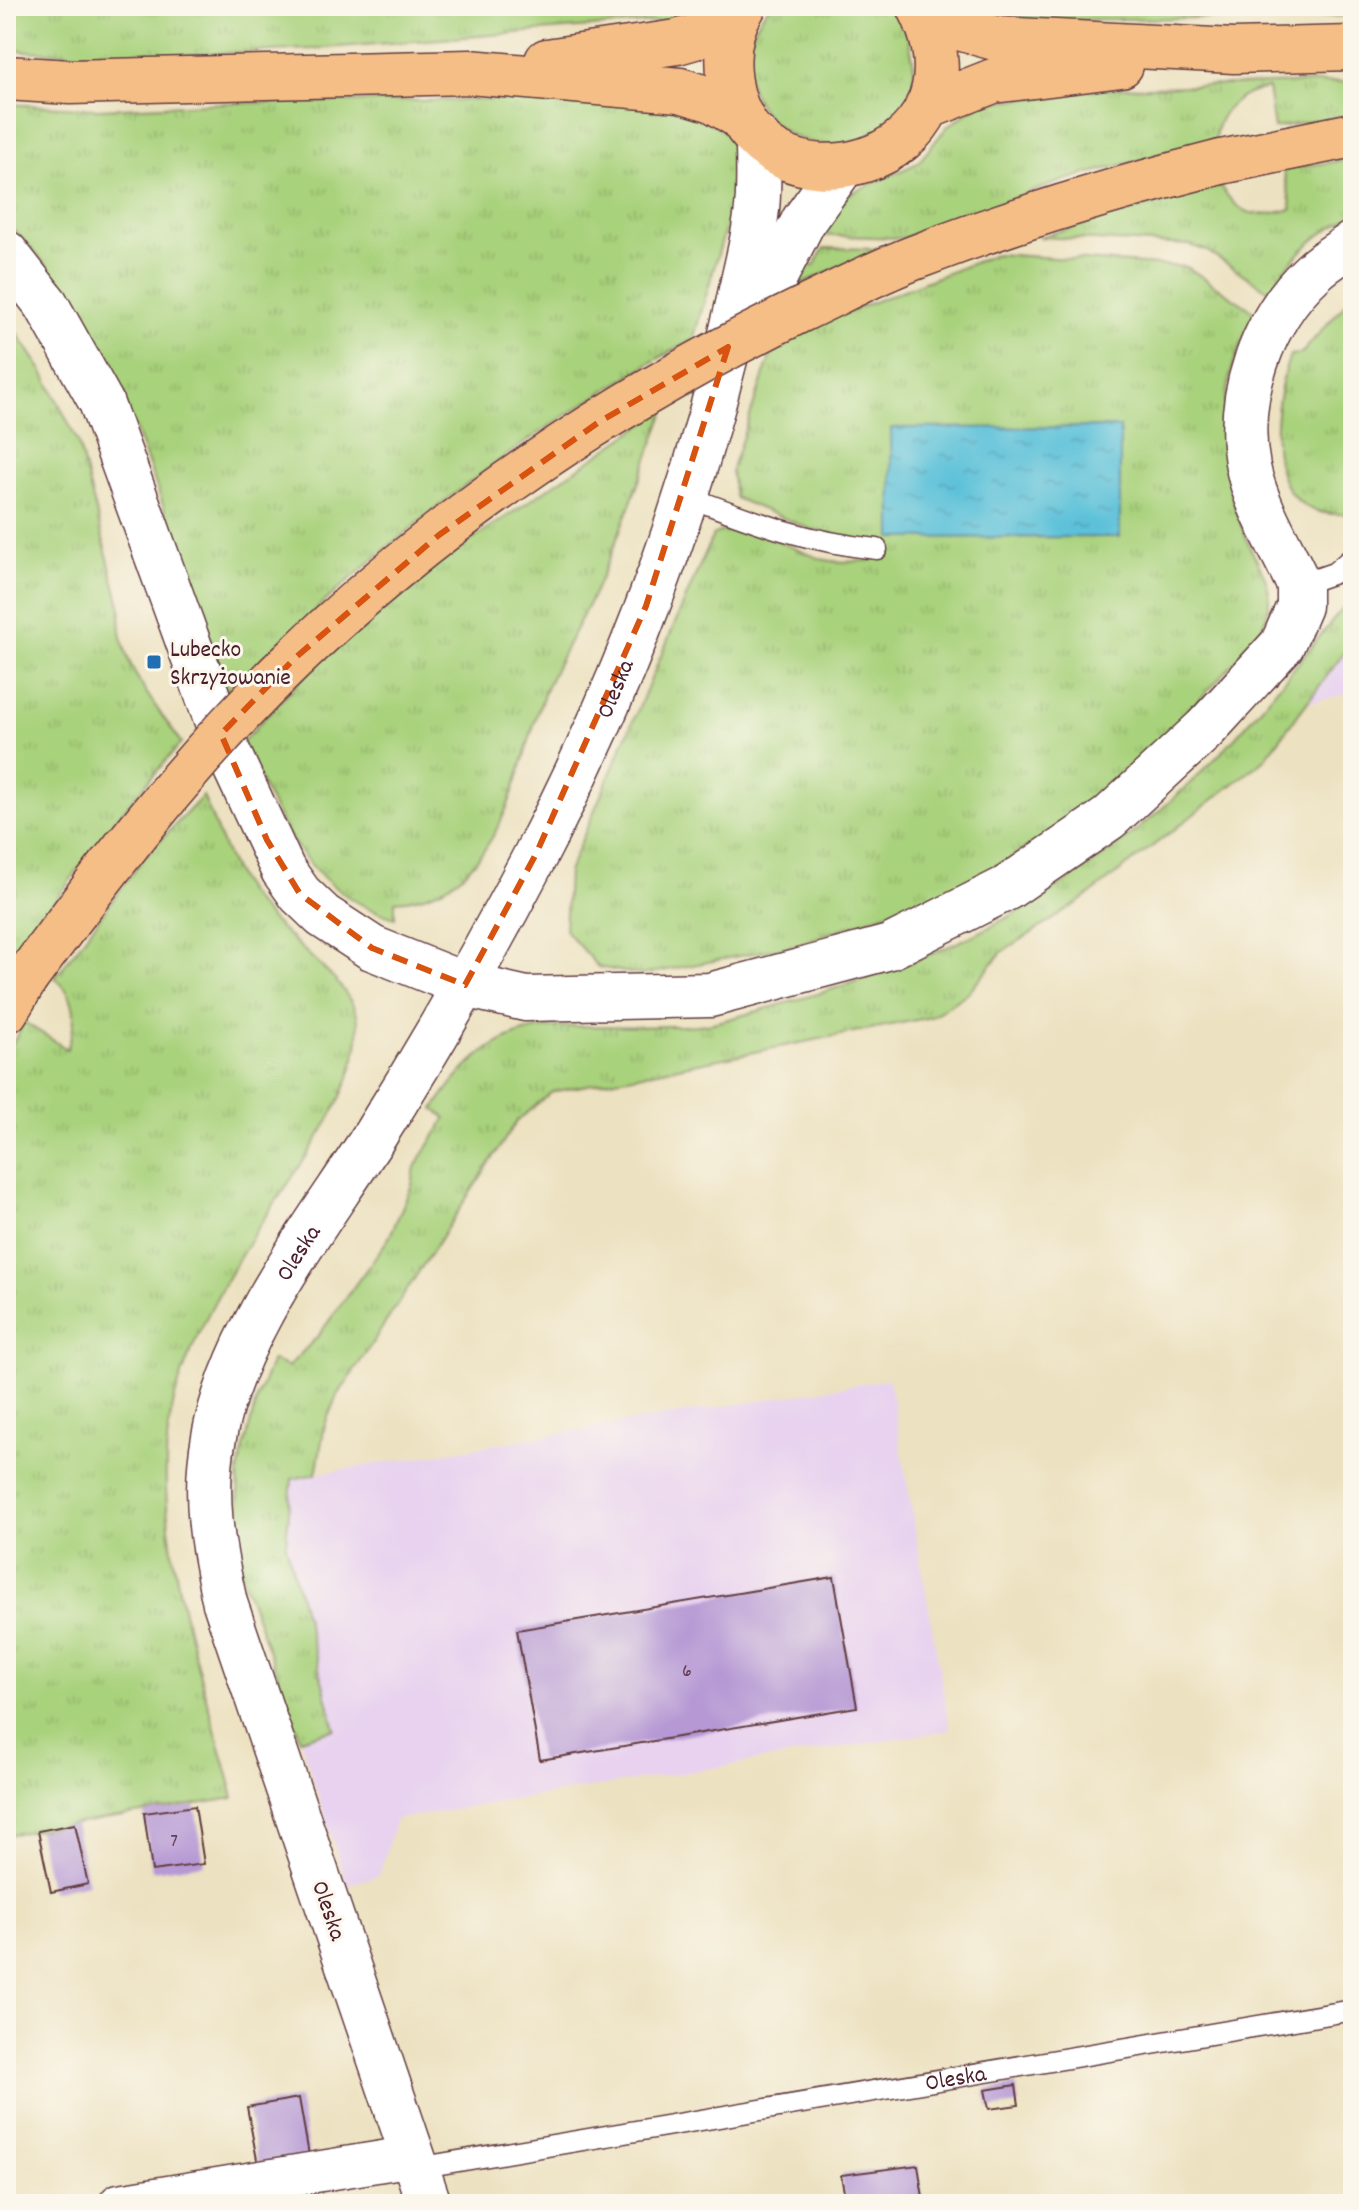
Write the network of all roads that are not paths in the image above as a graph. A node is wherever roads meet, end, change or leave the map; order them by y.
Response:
1 (920, 6) edge
2 (742, 10) edge
3 (1353, 48) edge
4 (1234, 51) junction
5 (469, 72) junction
6 (6, 78) edge
7 (927, 107) junction
8 (750, 128) junction
9 (1353, 135) edge
10 (842, 167) junction
11 (1353, 243) edge
12 (6, 253) edge
13 (720, 385) junction
14 (686, 496) junction
15 (877, 549) dead end
16 (1353, 557) edge
17 (1299, 585) junction
18 (465, 985) junction
19 (16, 994) edge
20 (1353, 2010) edge
21 (420, 2176) edge
22 (119, 2204) edge

1 - 4 main road
1 - 7 main road
2 - 5 main road
2 - 8 main road
3 - 4 main road
4 - 7 main road
5 - 6 main road
5 - 8 main road
7 - 10 main road
8 - 10 main road
8 - 13 street
9 - 19 main road, bridge
10 - 13 street
11 - 17 street
12 - 18 street
13 - 14 street, Oleska
14 - 15 lane
14 - 18 street, Oleska
16 - 17 lane
17 - 18 street
18 - 21 street, Oleska
20 - 21 lane, Oleska
21 - 22 street

